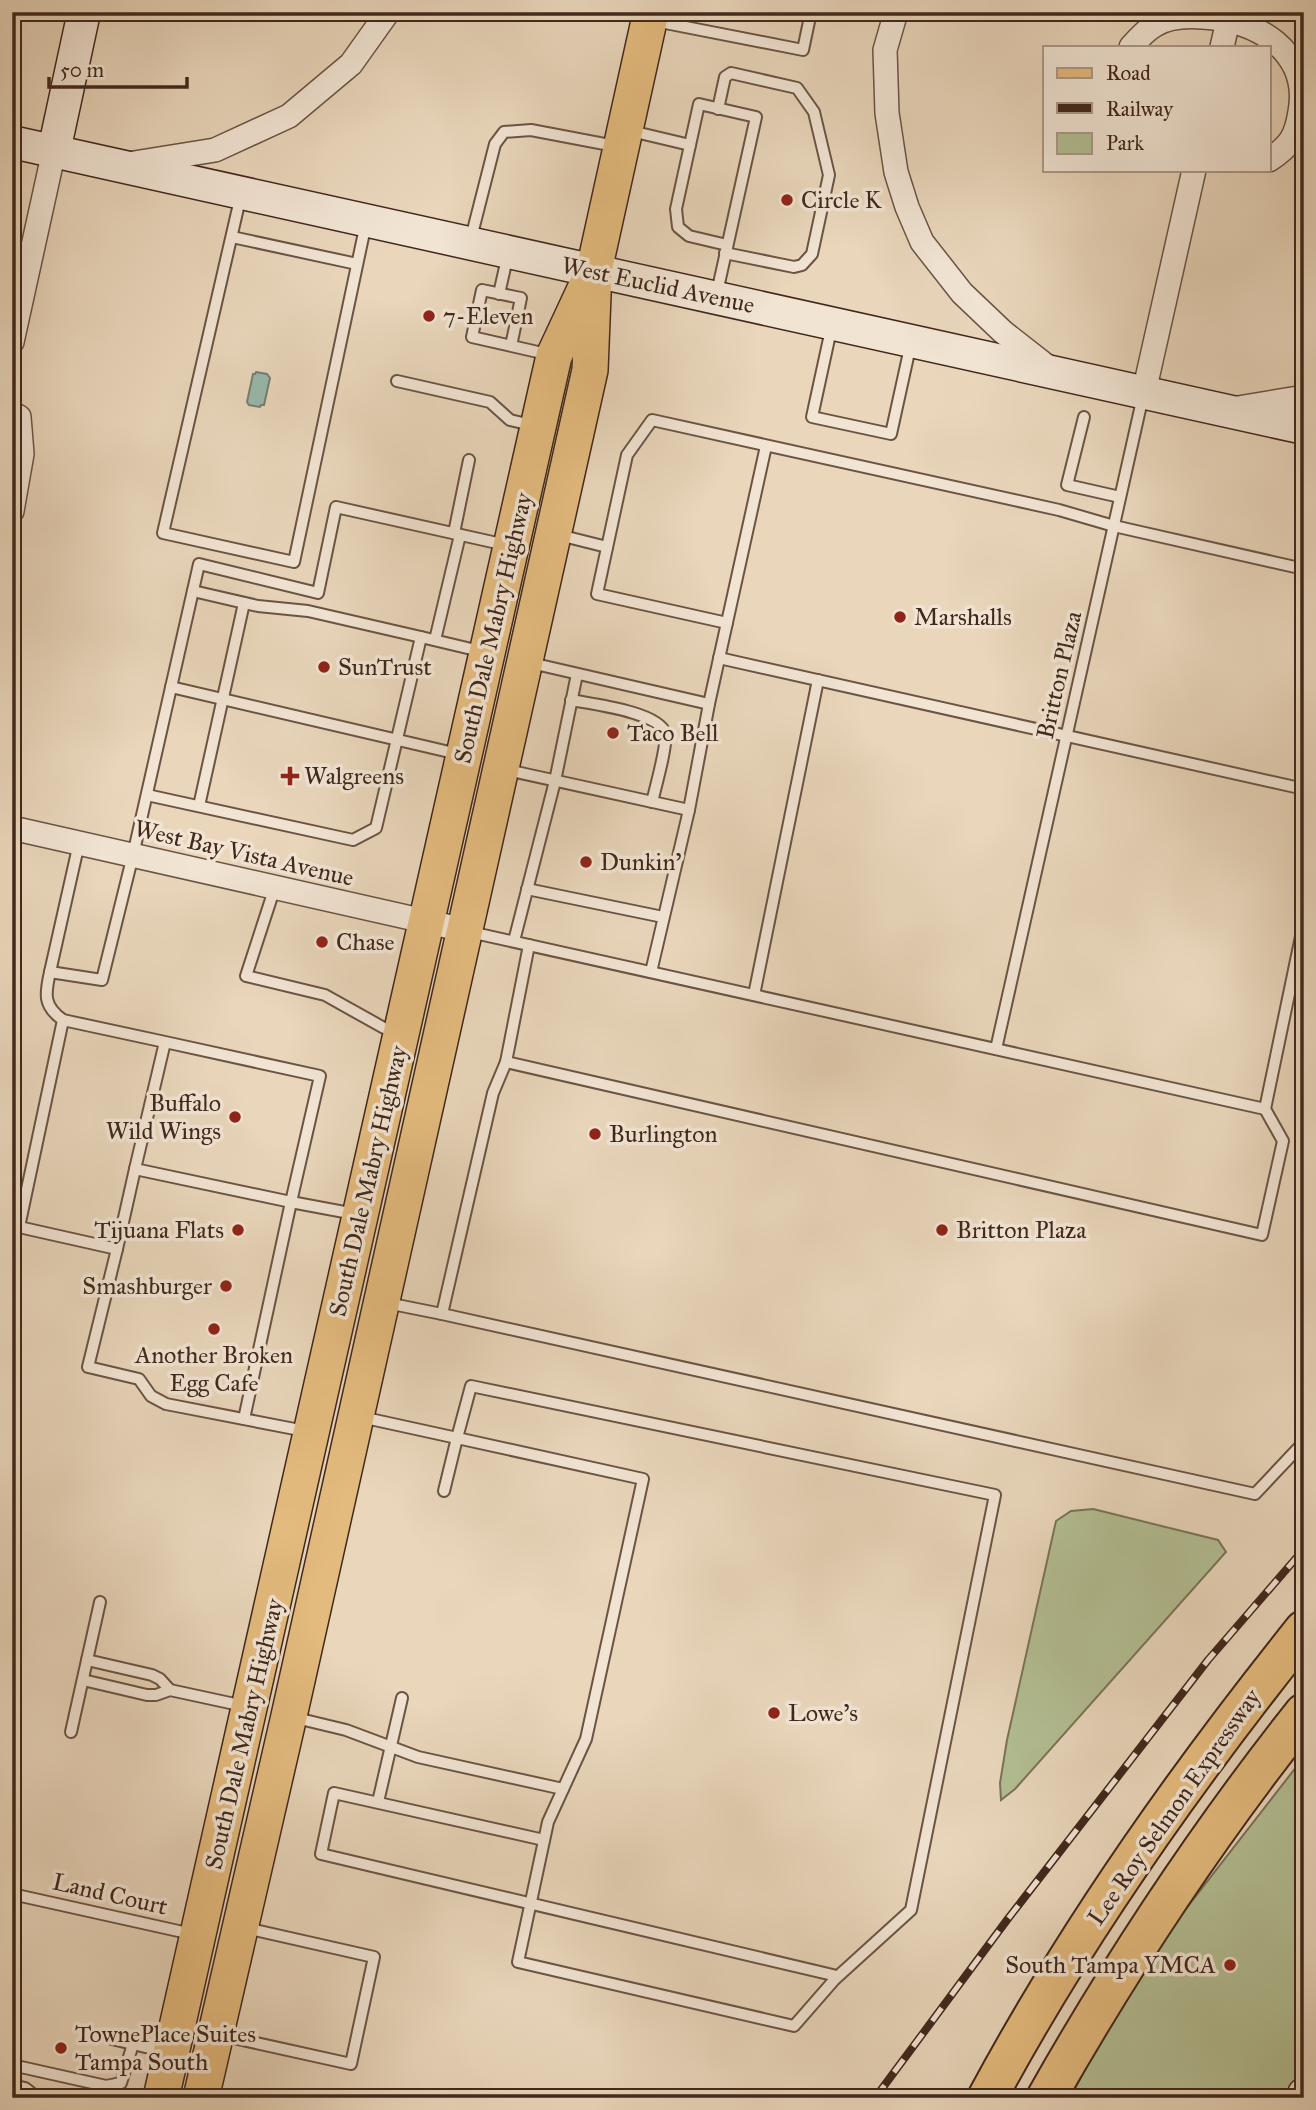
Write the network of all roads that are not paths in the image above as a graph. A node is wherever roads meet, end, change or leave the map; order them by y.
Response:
1 (84, 12) edge
2 (388, 12) edge
3 (811, 12) edge
4 (897, 12) edge
5 (650, 16) edge
6 (1229, 16) edge
7 (1132, 46) edge
8 (1222, 46) edge
9 (718, 109) junction
10 (623, 139) junction
11 (12, 142) edge
12 (690, 145) junction
13 (54, 151) junction
14 (1270, 159) edge
15 (105, 162) junction
16 (1194, 172) edge
17 (241, 192) junction
18 (367, 220) junction
19 (232, 237) junction
20 (469, 243) junction
21 (726, 249) junction
22 (509, 251) junction
23 (357, 264) junction
24 (594, 270) junction
25 (499, 294) junction
26 (715, 297) junction
27 (832, 323) junction
28 (911, 340) junction
29 (12, 342) edge
30 (511, 346) junction
31 (554, 356) junction
32 (1053, 372) junction
33 (397, 381) dead end
34 (1144, 392) junction
35 (1304, 397) edge
36 (1223, 410) junction
37 (12, 413) edge
38 (1084, 417) dead end
39 (538, 426) junction
40 (1304, 428) edge
41 (766, 446) junction
42 (469, 460) dead end
43 (1120, 498) junction
44 (12, 511) edge
45 (1114, 526) junction
46 (457, 534) junction
47 (554, 534) junction
48 (511, 546) junction
49 (607, 547) junction
50 (1304, 569) edge
51 (193, 591) junction
52 (244, 603) junction
53 (727, 623) junction
54 (421, 637) junction
55 (435, 640) junction
56 (487, 653) junction
57 (719, 658) junction
58 (525, 662) junction
59 (577, 674) junction
60 (818, 680) junction
61 (171, 687) junction
62 (223, 699) junction
63 (571, 700) junction
64 (709, 704) junction
65 (1066, 736) junction
66 (397, 740) junction
67 (464, 755) junction
68 (501, 769) junction
69 (555, 781) junction
70 (1304, 789) edge
71 (147, 795) junction
72 (652, 802) junction
73 (199, 806) junction
74 (689, 810) junction
75 (12, 828) edge
76 (79, 843) junction
77 (134, 855) junction
78 (275, 887) junction
79 (527, 889) junction
80 (663, 917) junction
81 (426, 922) junction
82 (1304, 922) edge
83 (464, 930) junction
84 (514, 941) junction
85 (529, 945) junction
86 (50, 972) junction
87 (650, 972) junction
88 (754, 995) junction
89 (63, 1020) junction
90 (401, 1033) junction
91 (165, 1042) junction
92 (996, 1049) junction
93 (506, 1062) junction
94 (1265, 1109) junction
95 (383, 1117) junction
96 (135, 1169) junction
97 (291, 1202) junction
98 (360, 1215) junction
99 (117, 1249) junction
100 (381, 1299) junction
101 (442, 1314) junction
102 (355, 1415) junction
103 (244, 1419) junction
104 (311, 1433) junction
105 (457, 1438) junction
106 (1304, 1442) edge
107 (444, 1491) dead end
108 (100, 1602) dead end
109 (1304, 1630) edge
110 (88, 1660) junction
111 (83, 1680) junction
112 (170, 1690) junction
113 (402, 1698) dead end
114 (250, 1707) junction
115 (1304, 1713) edge
116 (289, 1716) junction
117 (71, 1731) dead end
118 (391, 1747) junction
119 (563, 1789) junction
120 (378, 1802) junction
121 (544, 1840) junction
122 (12, 1894) edge
123 (531, 1903) junction
124 (240, 1927) junction
125 (198, 1936) junction
126 (838, 1976) junction
127 (215, 2034) junction
128 (112, 2039) dead end
129 (133, 2044) junction
130 (172, 2053) junction
131 (12, 2065) edge
132 (12, 2085) edge
133 (38, 2098) edge
134 (162, 2098) edge
135 (201, 2098) edge
136 (986, 2098) edge
137 (1046, 2098) edge

1 - 13 street
2 - 15 street
3 - 5 lane
4 - 32 street
5 - 10 main road, South Dale Mabry Highway
6 - 7 street
6 - 8 street
6 - 14 street
9 - 12 lane
9 - 21 lane
9 - 21 lane
10 - 12 lane
10 - 20 lane
10 - 24 main road, South Dale Mabry Highway
11 - 13 street, West Euclid Avenue
12 - 21 lane
13 - 15 street, West Euclid Avenue
13 - 29 street
15 - 17 street, West Euclid Avenue
16 - 34 street
17 - 18 street, West Euclid Avenue
17 - 19 lane
18 - 20 street, West Euclid Avenue
18 - 23 lane
19 - 23 lane
19 - 23 lane
20 - 22 street, West Euclid Avenue
21 - 26 lane
22 - 24 street, West Euclid Avenue
22 - 25 lane
24 - 26 street, West Euclid Avenue
24 - 31 main road, South Dale Mabry Highway
24 - 47 main road, South Dale Mabry Highway
25 - 30 lane
25 - 30 lane
26 - 27 street, West Euclid Avenue
27 - 28 street, West Euclid Avenue
27 - 28 lane
28 - 32 street, West Euclid Avenue
30 - 31 lane
31 - 39 main road, South Dale Mabry Highway
32 - 34 street, West Euclid Avenue
33 - 39 lane
34 - 36 street, West Euclid Avenue
34 - 43 lane, Britton Plaza
35 - 36 street
36 - 40 street, West Euclid Avenue
37 - 44 street
38 - 43 lane
39 - 48 main road, South Dale Mabry Highway
41 - 45 lane
41 - 49 lane
41 - 53 lane
42 - 46 lane
43 - 45 lane, Britton Plaza
45 - 50 lane
45 - 65 lane, Britton Plaza
46 - 48 lane
46 - 51 lane
46 - 55 lane
47 - 49 lane
47 - 58 main road, South Dale Mabry Highway
48 - 56 main road, South Dale Mabry Highway
49 - 53 lane
51 - 52 lane
51 - 61 lane
52 - 54 lane
52 - 62 lane
53 - 57 lane
54 - 55 lane
54 - 66 lane
55 - 56 lane
56 - 67 main road, South Dale Mabry Highway
57 - 60 lane
57 - 64 lane
58 - 59 lane
58 - 68 main road, South Dale Mabry Highway
59 - 63 lane
59 - 64 lane
60 - 65 lane
60 - 88 lane
61 - 62 lane
61 - 71 lane
62 - 66 lane
62 - 73 lane
63 - 69 lane
63 - 72 lane
64 - 74 lane
65 - 70 lane
65 - 92 lane, Britton Plaza
66 - 67 lane
66 - 73 lane
67 - 81 main road, South Dale Mabry Highway
68 - 69 lane
68 - 83 main road, South Dale Mabry Highway
69 - 72 lane
69 - 79 lane
71 - 73 lane
71 - 77 lane
72 - 74 lane
74 - 80 lane
75 - 76 street, West Bay Vista Avenue
76 - 77 street, West Bay Vista Avenue
76 - 86 lane
77 - 78 street, West Bay Vista Avenue
77 - 86 lane
78 - 81 street, West Bay Vista Avenue
78 - 90 lane
79 - 80 lane
79 - 84 lane
80 - 87 lane
81 - 83 street, West Bay Vista Avenue
81 - 90 main road, South Dale Mabry Highway
82 - 94 lane
83 - 84 lane
83 - 100 main road, South Dale Mabry Highway
84 - 85 lane
85 - 87 lane
85 - 93 lane
86 - 89 lane
87 - 88 lane
88 - 92 lane
89 - 91 lane
89 - 99 lane
90 - 95 main road, South Dale Mabry Highway
91 - 96 lane
91 - 97 lane
92 - 94 lane
93 - 94 lane
93 - 101 lane
95 - 98 main road, South Dale Mabry Highway
95 - 100 main road
96 - 97 lane
96 - 99 lane
97 - 98 lane
97 - 103 lane
98 - 104 main road, South Dale Mabry Highway
99 - 103 lane
100 - 101 lane
100 - 102 main road, South Dale Mabry Highway
101 - 106 lane
102 - 105 lane
102 - 116 main road, South Dale Mabry Highway
103 - 104 lane
104 - 114 main road, South Dale Mabry Highway
105 - 107 lane
105 - 119 lane
105 - 126 lane
108 - 110 lane
109 - 136 highway, Lee Roy Selmon Expressway
110 - 111 lane
110 - 112 lane
111 - 112 lane
111 - 117 lane
112 - 114 lane
113 - 118 lane
114 - 116 main road
114 - 125 main road, South Dale Mabry Highway
115 - 137 highway, Lee Roy Selmon Expressway
116 - 118 lane
116 - 124 main road, South Dale Mabry Highway
118 - 119 lane
118 - 120 lane
119 - 121 lane
120 - 121 lane
120 - 123 lane
121 - 123 lane
122 - 125 lane, Land Court
123 - 126 lane
123 - 126 lane
124 - 127 main road, South Dale Mabry Highway
124 - 127 lane
125 - 130 main road, South Dale Mabry Highway
127 - 135 main road, South Dale Mabry Highway
128 - 129 lane
129 - 130 lane
129 - 131 lane
130 - 134 main road, South Dale Mabry Highway
132 - 133 lane

